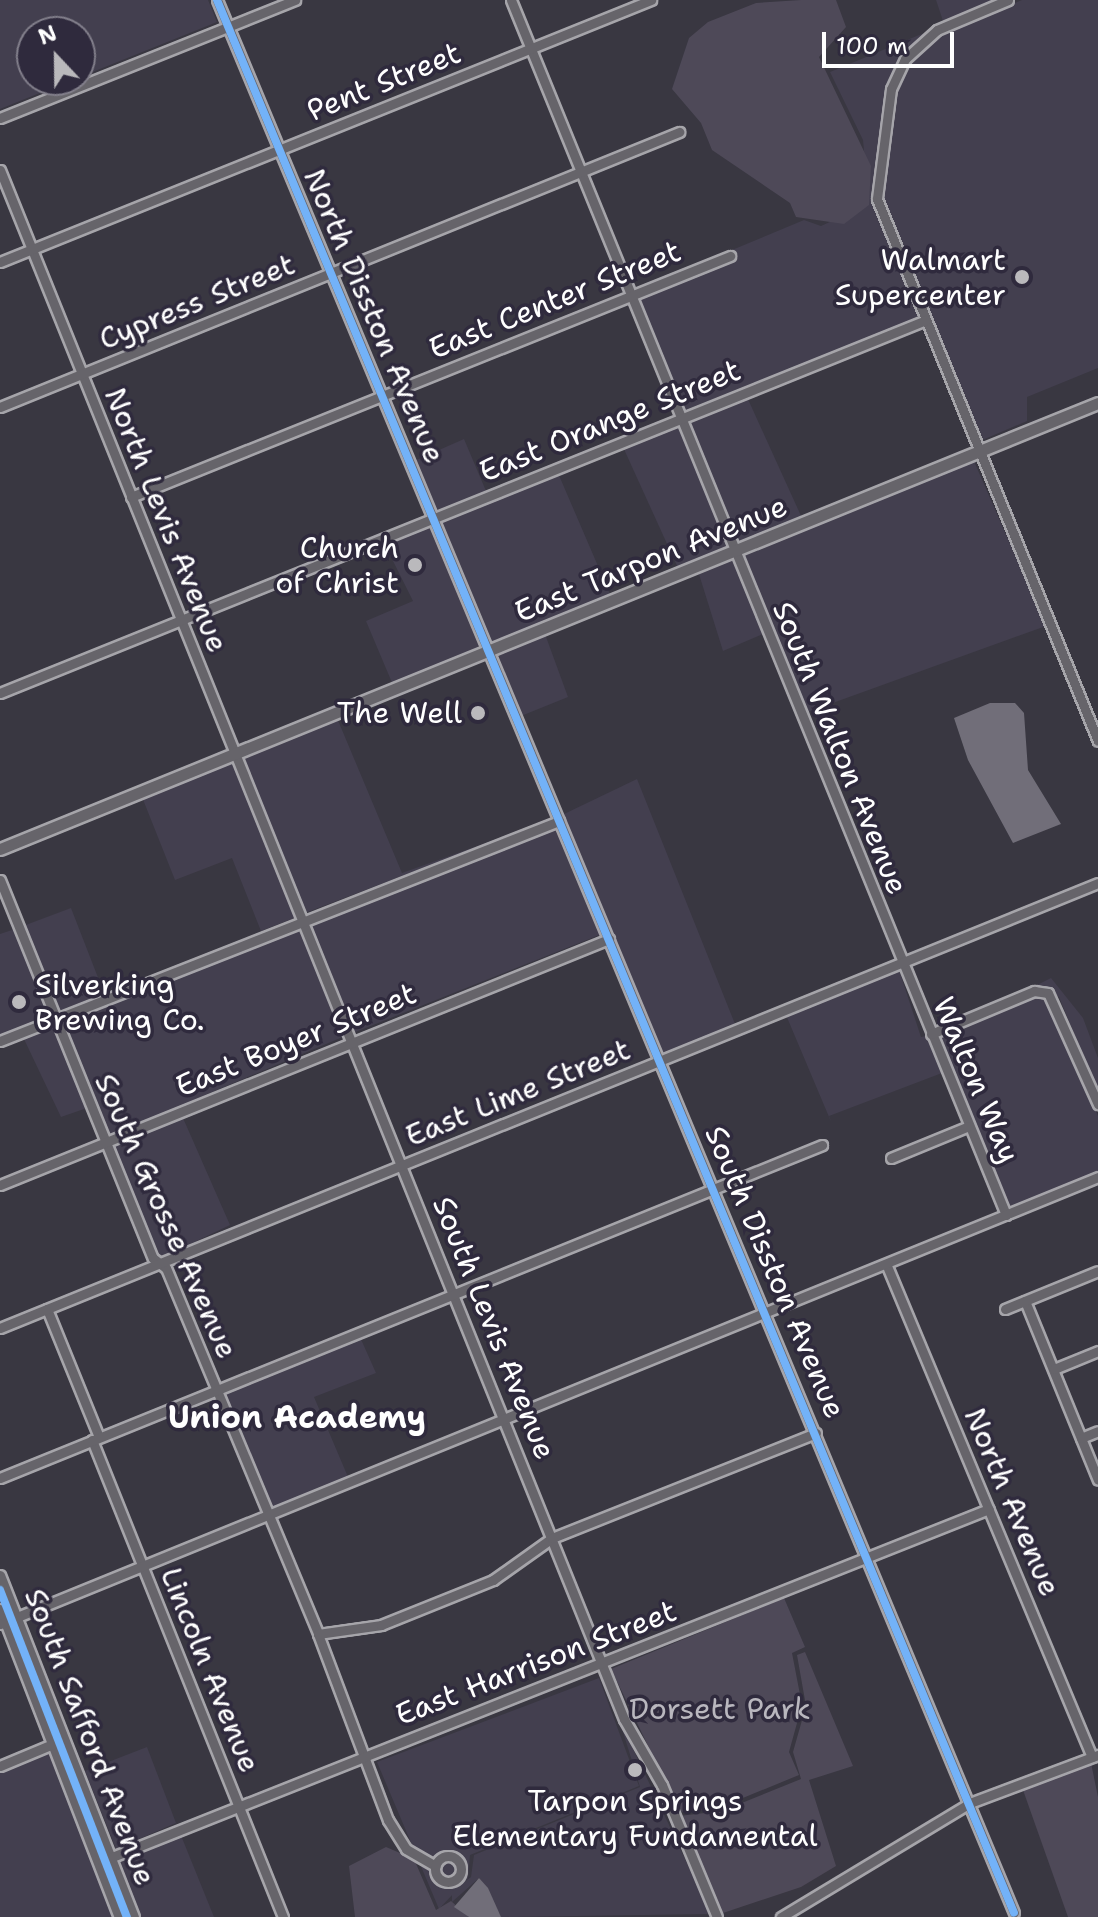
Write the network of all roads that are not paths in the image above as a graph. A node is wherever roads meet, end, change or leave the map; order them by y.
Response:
1 (217, 0) edge
2 (295, 0) edge
3 (511, 0) edge
4 (651, 0) edge
5 (1008, 0) edge
6 (228, 27) junction
7 (531, 49) junction
8 (0, 118) edge
9 (679, 132) dead end
10 (278, 151) junction
11 (0, 170) edge
12 (580, 172) junction
13 (32, 249) junction
14 (730, 256) dead end
15 (0, 262) edge
16 (330, 274) junction
17 (631, 295) junction
18 (926, 320) junction
19 (82, 374) junction
20 (381, 395) junction
21 (1098, 403) edge
22 (0, 407) edge
23 (681, 418) junction
24 (979, 451) junction
25 (131, 497) junction
26 (433, 518) junction
27 (734, 551) junction
28 (180, 621) junction
29 (489, 651) junction
30 (0, 693) edge
31 (1098, 741) edge
32 (234, 753) junction
33 (559, 821) junction
34 (0, 849) edge
35 (0, 880) edge
36 (1098, 883) edge
37 (303, 920) junction
38 (609, 939) junction
39 (901, 963) junction
40 (56, 1019) junction
41 (931, 1034) junction
42 (0, 1041) edge
43 (352, 1043) junction
44 (660, 1061) junction
45 (1098, 1104) edge
46 (969, 1126) junction
47 (106, 1142) junction
48 (822, 1145) dead end
49 (891, 1158) dead end
50 (402, 1166) junction
51 (1098, 1177) edge
52 (0, 1185) edge
53 (713, 1187) junction
54 (1006, 1215) junction
55 (160, 1264) junction
56 (887, 1266) junction
57 (1098, 1271) edge
58 (453, 1293) junction
59 (1025, 1301) junction
60 (47, 1309) junction
61 (1005, 1309) dead end
62 (766, 1313) junction
63 (0, 1328) edge
64 (1098, 1351) edge
65 (1054, 1369) junction
66 (216, 1390) junction
67 (504, 1420) junction
68 (1098, 1431) edge
69 (816, 1433) junction
70 (1081, 1438) junction
71 (96, 1439) junction
72 (0, 1478) edge
73 (1098, 1480) edge
74 (989, 1509) junction
75 (268, 1515) junction
76 (552, 1538) junction
77 (868, 1559) junction
78 (143, 1566) junction
79 (0, 1575) edge
80 (0, 1609) edge
81 (17, 1617) junction
82 (2, 1623) edge
83 (318, 1634) junction
84 (601, 1663) junction
85 (67, 1738) junction
86 (54, 1744) junction
87 (365, 1756) junction
88 (1095, 1756) edge
89 (0, 1766) edge
90 (970, 1803) junction
91 (238, 1804) junction
92 (113, 1856) junction
93 (102, 1861) junction
94 (435, 1866) dead end
95 (1014, 1913) dead end
96 (119, 1917) edge
97 (134, 1917) edge
98 (283, 1917) edge
99 (717, 1917) edge
100 (781, 1917) edge

1 - 6 street, North Disston Avenue
2 - 6 street
3 - 7 street, South Walton Avenue
4 - 7 street, Pent Street
5 - 18 street
6 - 8 street
6 - 10 street, North Disston Avenue
7 - 10 street, Pent Street
7 - 12 street, South Walton Avenue
9 - 12 street, Cypress Street
10 - 13 street, Pent Street
10 - 16 street, North Disston Avenue
11 - 13 street, North Levis Avenue
12 - 16 street, Cypress Street
12 - 17 street, South Walton Avenue
13 - 15 street, Pent Street
13 - 19 street, North Levis Avenue
14 - 17 street, East Center Street
16 - 19 street, Cypress Street
16 - 20 street, North Disston Avenue
17 - 20 street, East Center Street
17 - 23 street, South Walton Avenue
18 - 23 street, East Orange Street
18 - 24 street
19 - 22 street, Cypress Street
19 - 25 street, North Levis Avenue
20 - 25 street, East Center Street
20 - 26 street, North Disston Avenue
21 - 24 main road, East Tarpon Avenue
23 - 26 street, East Orange Street
23 - 27 street, South Walton Avenue
24 - 27 main road, East Tarpon Avenue
24 - 31 street
25 - 28 street, North Levis Avenue
26 - 28 street, East Orange Street
26 - 29 street, North Disston Avenue
27 - 29 main road, East Tarpon Avenue
27 - 39 street, South Walton Avenue
28 - 30 street, East Orange Street
28 - 32 street, North Levis Avenue
29 - 32 main road, East Tarpon Avenue
29 - 33 street, South Disston Avenue
32 - 34 main road, East Tarpon Avenue
32 - 37 street, South Levis Avenue
33 - 37 street
33 - 38 street, South Disston Avenue
35 - 40 street, South Grosse Avenue
36 - 39 street, East Lime Street
37 - 40 street
37 - 43 street, South Levis Avenue
38 - 43 street, East Boyer Street
38 - 44 street, South Disston Avenue
39 - 41 street, Walton Way
39 - 44 street, East Lime Street
40 - 42 street
40 - 47 street, South Grosse Avenue
41 - 45 street
41 - 46 street, Walton Way
43 - 47 street, East Boyer Street
43 - 50 street, South Levis Avenue
44 - 50 street, East Lime Street
44 - 53 street, South Disston Avenue
46 - 49 street
46 - 54 street, Walton Way
47 - 52 street, East Boyer Street
47 - 55 street, South Grosse Avenue
48 - 53 street
50 - 55 street, East Lime Street
50 - 58 street, South Levis Avenue
51 - 54 street
53 - 58 street
53 - 62 street, South Disston Avenue
54 - 56 street
55 - 60 street, East Lime Street
55 - 66 street, South Grosse Avenue
56 - 62 street
56 - 74 street, North Avenue
57 - 59 street
58 - 66 street
58 - 67 street, South Levis Avenue
59 - 61 street
59 - 65 street
60 - 63 street, East Lime Street
60 - 71 street, Lincoln Avenue
62 - 67 street
62 - 69 street, South Disston Avenue
64 - 65 street
65 - 70 street
66 - 71 street
66 - 75 street, South Grosse Avenue
67 - 75 street
67 - 76 street, South Levis Avenue
68 - 70 street
69 - 76 street
69 - 77 street, South Disston Avenue
70 - 73 street
71 - 72 street
71 - 78 street, Lincoln Avenue
74 - 77 street, East Harrison Street
74 - 88 street, North Avenue
75 - 78 street
75 - 83 street, South Grosse Avenue
76 - 83 street
76 - 84 street, South Levis Avenue
77 - 84 street, East Harrison Street
77 - 90 street, South Disston Avenue
78 - 81 street
78 - 91 street, Lincoln Avenue
79 - 81 street, South Safford Avenue
80 - 82 street, South Safford Avenue
81 - 82 street
81 - 85 street, South Safford Avenue
82 - 86 street, South Safford Avenue
83 - 87 street, South Grosse Avenue
84 - 87 street, East Harrison Street
84 - 99 street, South Levis Avenue
85 - 86 street
85 - 92 street, South Safford Avenue
86 - 89 street
86 - 93 street, South Safford Avenue
87 - 91 street, East Harrison Street
87 - 94 street, South Grosse Avenue
88 - 90 street
90 - 95 street, South Disston Avenue
90 - 100 street
91 - 92 street, East Harrison Street
91 - 98 street, Lincoln Avenue
92 - 93 street, East Harrison Street
92 - 97 street, South Safford Avenue
93 - 96 street, South Safford Avenue

